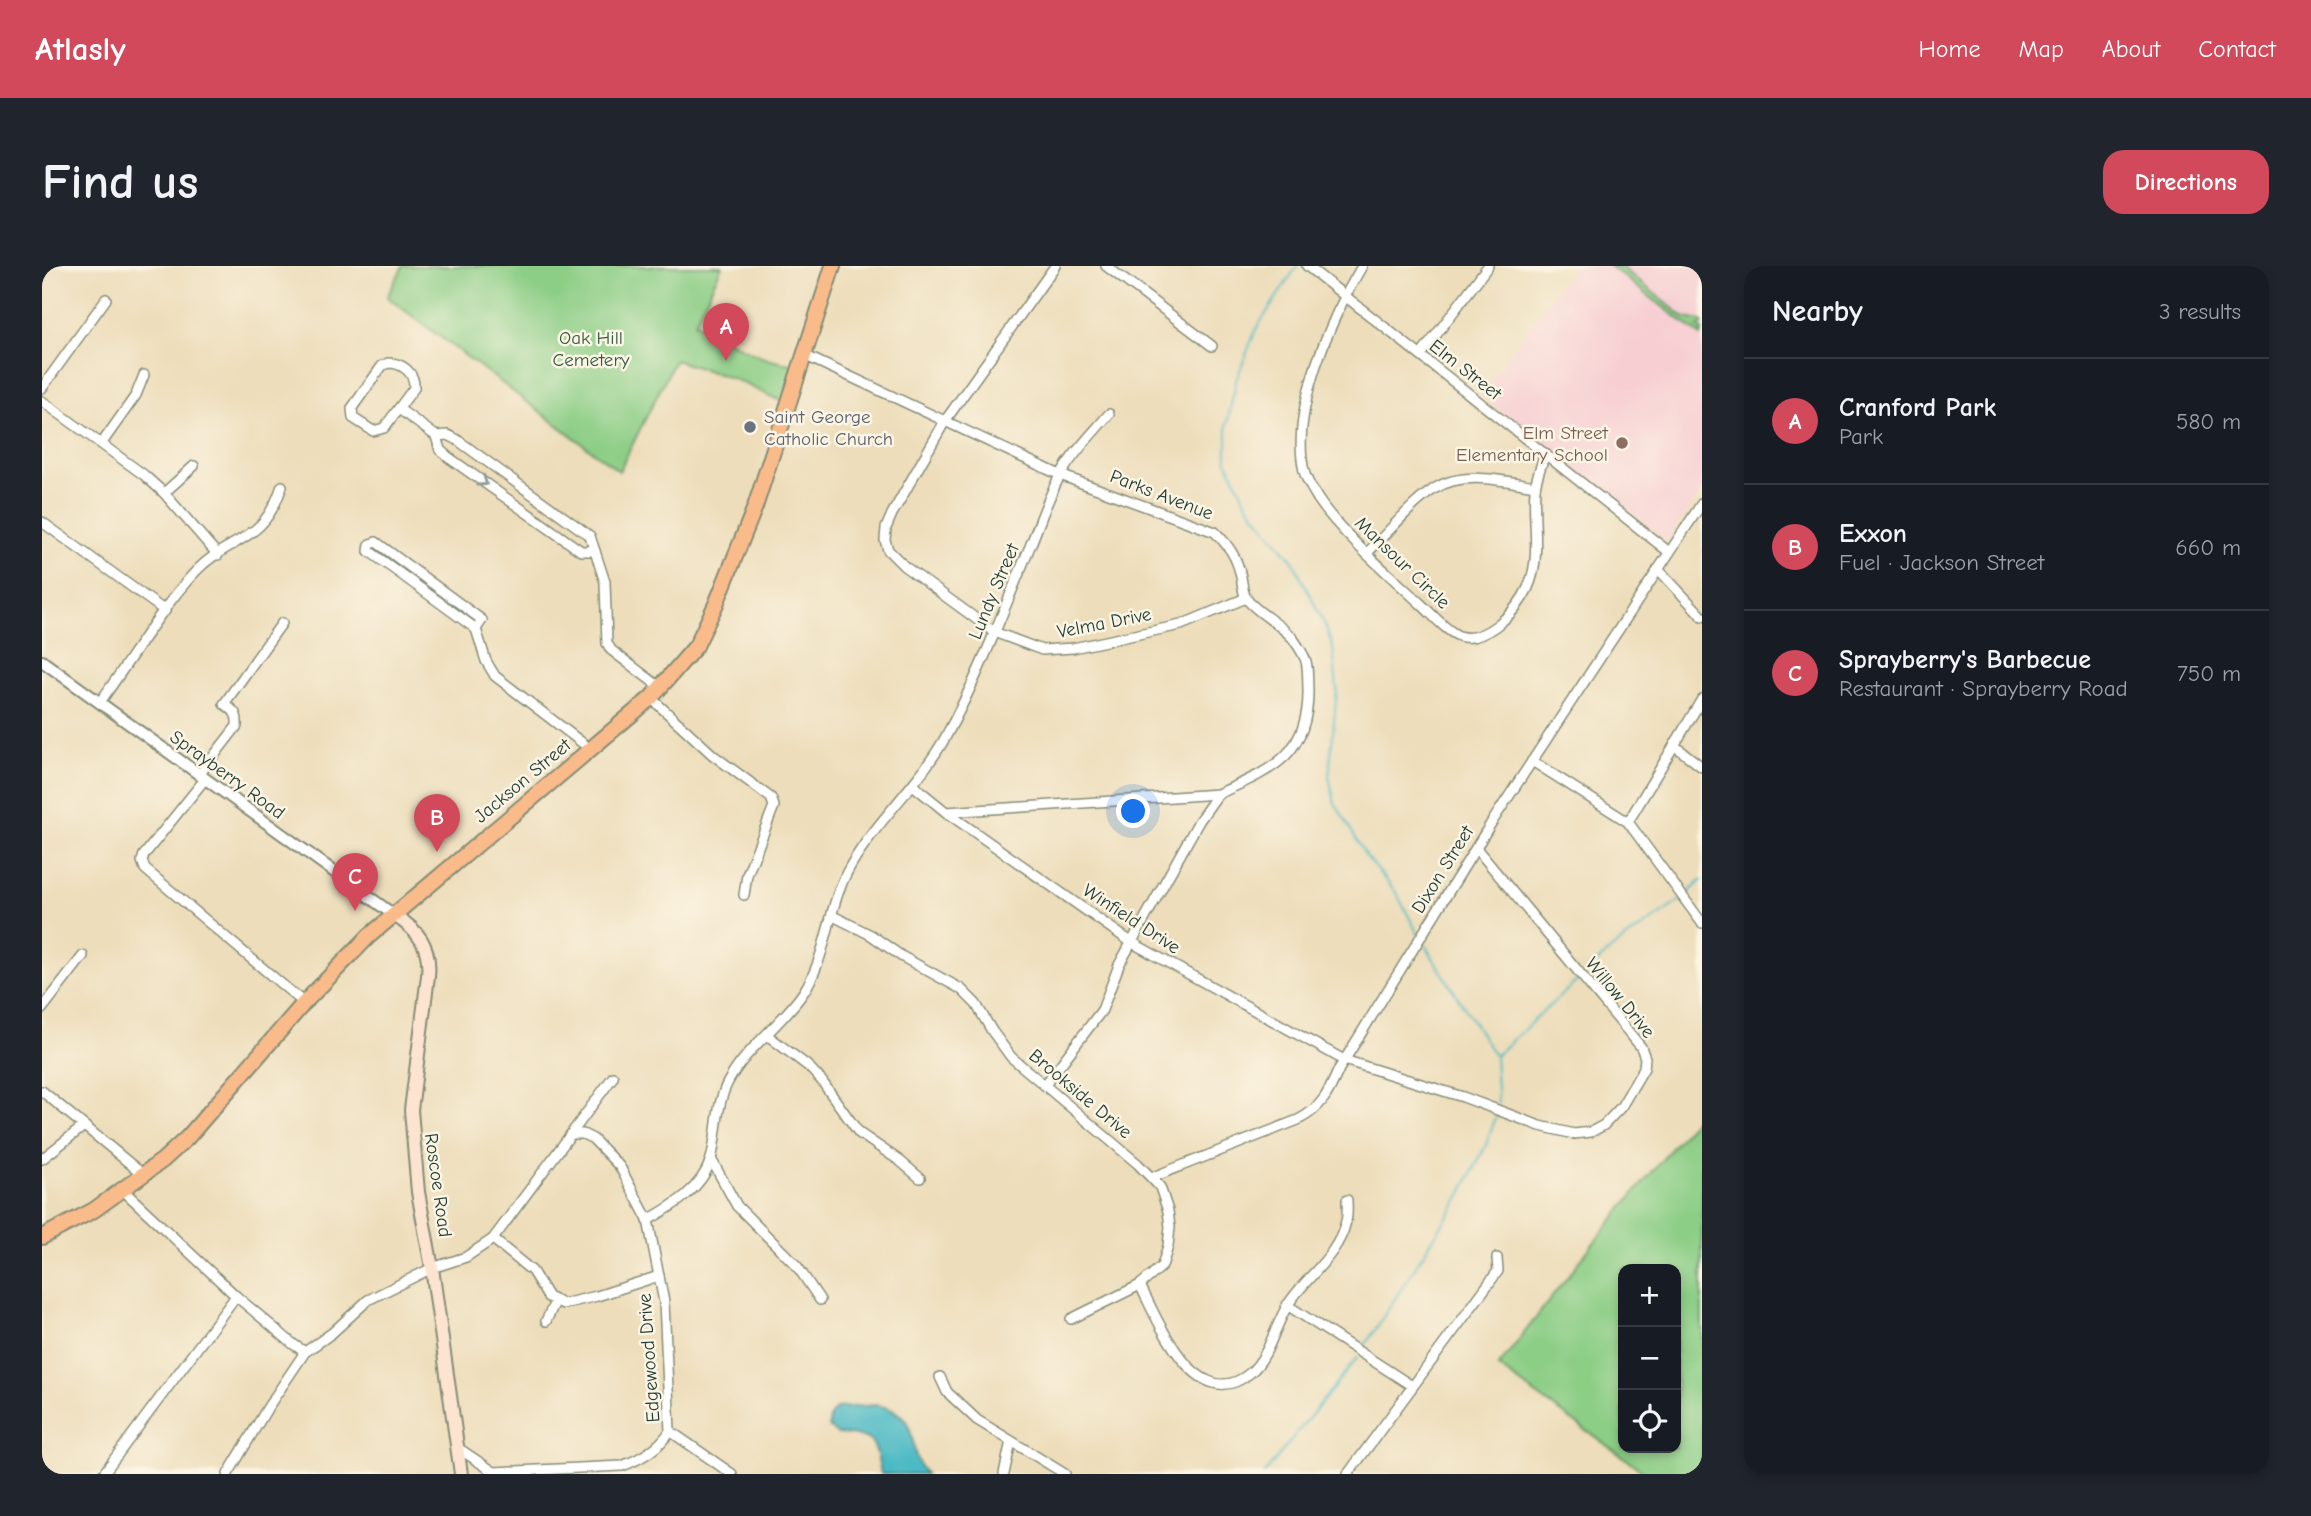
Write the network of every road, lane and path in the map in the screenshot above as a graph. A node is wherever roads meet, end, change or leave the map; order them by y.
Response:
1 (834, 266) edge
2 (1055, 266) edge
3 (1106, 266) edge
4 (1307, 266) edge
5 (1362, 266) edge
6 (1488, 266) edge
7 (1346, 297) junction
8 (106, 299) dead end
9 (1212, 346) dead end
10 (804, 355) junction
11 (1421, 355) junction
12 (144, 375) dead end
13 (42, 388) edge
14 (42, 401) edge
15 (399, 409) junction
16 (1109, 414) dead end
17 (945, 421) junction
18 (436, 436) junction
19 (102, 443) junction
20 (1545, 453) junction
21 (194, 466) dead end
22 (1060, 475) junction
23 (282, 486) dead end
24 (1535, 486) junction
25 (164, 493) junction
26 (1702, 503) edge
27 (42, 522) edge
28 (596, 551) junction
29 (1368, 552) junction
30 (1669, 552) junction
31 (218, 555) junction
32 (1658, 569) junction
33 (1246, 597) junction
34 (165, 611) junction
35 (1702, 616) edge
36 (282, 623) dead end
37 (476, 629) junction
38 (994, 632) junction
39 (42, 661) edge
40 (656, 693) junction
41 (1702, 699) edge
42 (100, 702) junction
43 (1675, 746) junction
44 (589, 748) junction
45 (1532, 761) junction
46 (1702, 766) edge
47 (202, 777) junction
48 (914, 786) junction
49 (1218, 794) junction
50 (946, 812) junction
51 (1628, 822) junction
52 (1476, 848) junction
53 (744, 895) dead end
54 (394, 915) junction
55 (833, 916) junction
56 (1702, 923) edge
57 (1131, 942) junction
58 (83, 956) dead end
59 (304, 1003) junction
60 (42, 1009) edge
61 (767, 1035) junction
62 (1344, 1060) junction
63 (613, 1077) dead end
64 (1045, 1085) junction
65 (42, 1091) edge
66 (84, 1126) junction
67 (571, 1134) junction
68 (42, 1159) edge
69 (711, 1159) junction
70 (145, 1176) junction
71 (1153, 1177) junction
72 (920, 1178) dead end
73 (124, 1191) junction
74 (1347, 1200) dead end
75 (648, 1220) junction
76 (42, 1237) edge
77 (494, 1239) junction
78 (1497, 1258) dead end
79 (432, 1268) junction
80 (659, 1276) junction
81 (1140, 1285) junction
82 (236, 1296) junction
83 (820, 1300) dead end
84 (555, 1302) junction
85 (1287, 1305) junction
86 (1071, 1319) dead end
87 (546, 1321) dead end
88 (306, 1352) junction
89 (940, 1377) dead end
90 (1412, 1386) junction
91 (670, 1431) junction
92 (1011, 1441) junction
93 (458, 1448) junction
94 (495, 1473) edge
95 (103, 1474) edge
96 (228, 1474) edge
97 (461, 1474) edge
98 (732, 1474) edge
99 (1003, 1474) edge
100 (1065, 1474) edge
101 (1348, 1474) edge

1 - 10 main road, Jackson Street
2 - 17 street
3 - 9 street
4 - 7 street, Elm Street
5 - 7 street, Mansour Circle
6 - 11 street
7 - 11 street, Elm Street
7 - 29 street, Mansour Circle
8 - 13 street
10 - 17 street, Parks Avenue
10 - 40 main road, Jackson Street
11 - 20 street, Elm Street
12 - 19 street
14 - 19 street
15 - 15 street
15 - 18 street
16 - 22 street, Lundy Street
17 - 22 street, Parks Avenue
17 - 38 street, Velma Drive
18 - 28 street
18 -> 28 street
19 - 25 street
20 - 24 street, Mansour Circle
20 - 30 street, Elm Street
21 - 25 street
22 - 33 street, Parks Avenue
22 - 38 street, Lundy Street
23 - 31 street
24 - 29 street
24 - 29 street, Mansour Circle
25 - 31 street
26 - 30 street, Dixon Street
27 - 34 street
28 - 40 street
30 - 32 street, Dixon Street
31 - 34 street
32 - 35 street
32 - 45 street, Dixon Street
33 - 38 street, Velma Drive
33 - 49 street
34 - 42 street
36 - 47 street
37 - 37 street
37 - 44 street
38 - 48 street, Lundy Street
39 - 42 street, Sprayberry Road
40 - 44 main road, Jackson Street
40 - 53 street
41 - 43 street
42 - 47 street, Sprayberry Road
43 - 46 street
43 - 51 street
44 - 54 main road, Jackson Street
45 - 51 street
45 - 52 street, Dixon Street
47 - 54 street, Sprayberry Road
47 - 59 street
48 - 50 street, Winfield Drive
48 - 55 street, Lundy Street
49 - 50 street
49 - 57 street
50 - 57 street, Winfield Drive
51 - 56 street
52 - 62 street, Dixon Street
52 - 62 street, Willow Drive
54 - 59 main road, Jackson Street
54 - 79 main road, Roscoe Road
55 - 61 street, Lundy Street
55 - 64 street, Brookside Drive
57 - 62 street, Winfield Drive
57 - 64 street
58 - 60 street
59 - 70 main road, Jackson Street
61 - 69 street, Lundy Street
61 - 72 street
62 - 71 street, Dixon Street
63 - 67 street
64 - 71 street, Brookside Drive
65 - 66 street
66 - 68 street
66 - 70 street
67 - 75 street, Edgewood Drive
67 - 77 street
69 - 75 street
69 - 83 street
70 - 73 main road, Jackson Street
71 - 81 street, Brookside Drive
73 - 76 main road, Jackson Street
73 - 82 street
74 - 85 street
75 - 80 street, Edgewood Drive
77 - 79 street
77 - 84 street
78 - 90 street
79 - 88 street
79 - 93 main road, Roscoe Road
80 - 84 street
80 - 91 street, Edgewood Drive
81 - 85 street
81 - 86 street, Brookside Drive
82 - 88 street
82 - 95 street
84 - 87 street
85 - 90 street
88 - 96 street
89 - 92 street
90 - 101 street
91 - 94 street, Edgewood Drive
91 - 98 street
92 - 99 street
92 - 100 street
93 - 94 street
93 - 97 main road, Roscoe Road

